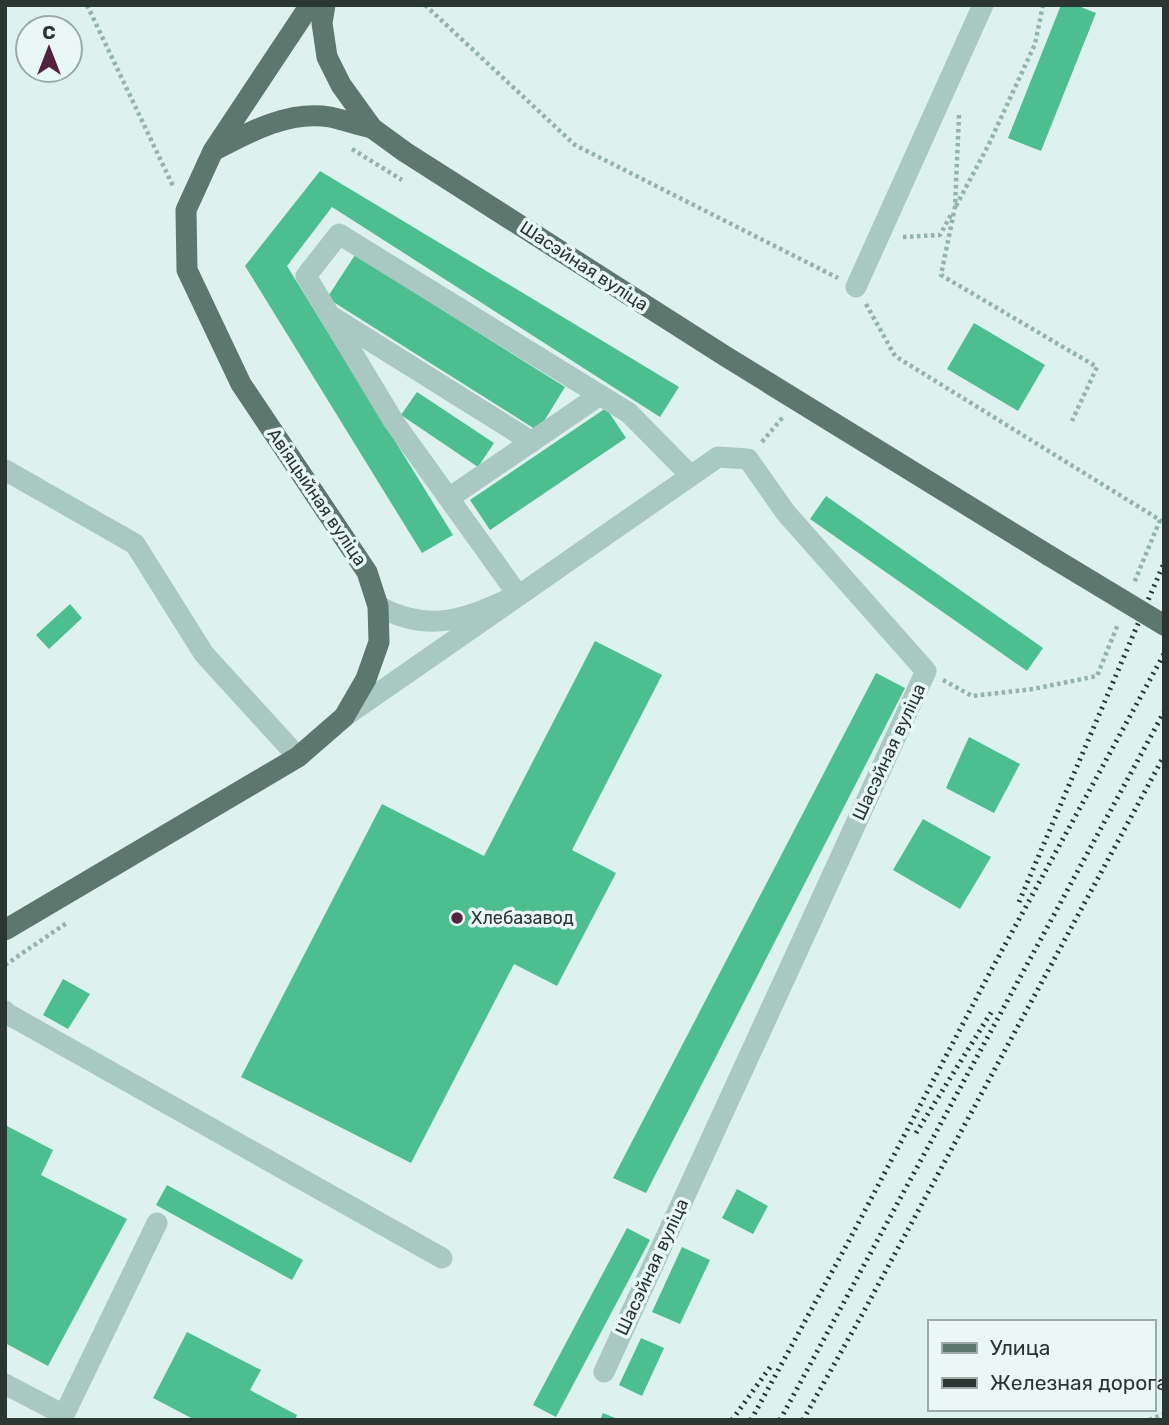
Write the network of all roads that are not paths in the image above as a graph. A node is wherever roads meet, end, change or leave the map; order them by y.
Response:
1 (310, 5) edge
2 (325, 5) edge
3 (983, 5) edge
4 (372, 128) junction
5 (213, 150) junction
6 (856, 287) road end
7 (330, 316) junction
8 (600, 395) junction
9 (532, 442) junction
10 (5, 470) edge
11 (690, 475) junction
12 (449, 498) junction
13 (518, 596) junction
14 (379, 606) junction
15 (1164, 625) edge
16 (344, 717) junction
17 (299, 757) junction
18 (5, 930) edge
19 (5, 1011) edge
20 (157, 1223) dead end
21 (442, 1258) dead end
22 (604, 1372) dead end
23 (5, 1384) edge

1 - 5 main road, Авіяцыйная вуліца
2 - 4 main road
3 - 6 street
4 - 5 main road
4 - 15 main road, Шасэйная вуліца, bridge
5 - 14 main road, Авіяцыйная вуліца
7 - 8 street
7 - 9 street
7 - 12 street
8 - 9 street
8 - 11 street
9 - 12 street
10 - 17 street
11 - 13 street
11 - 22 street, Шасэйная вуліца
12 - 13 street
13 - 14 street
13 - 16 street
14 - 16 main road, Авіяцыйная вуліца
16 - 17 main road, Авіяцыйная вуліца
17 - 18 main road, Авіяцыйная вуліца
19 - 21 street
20 - 23 street

